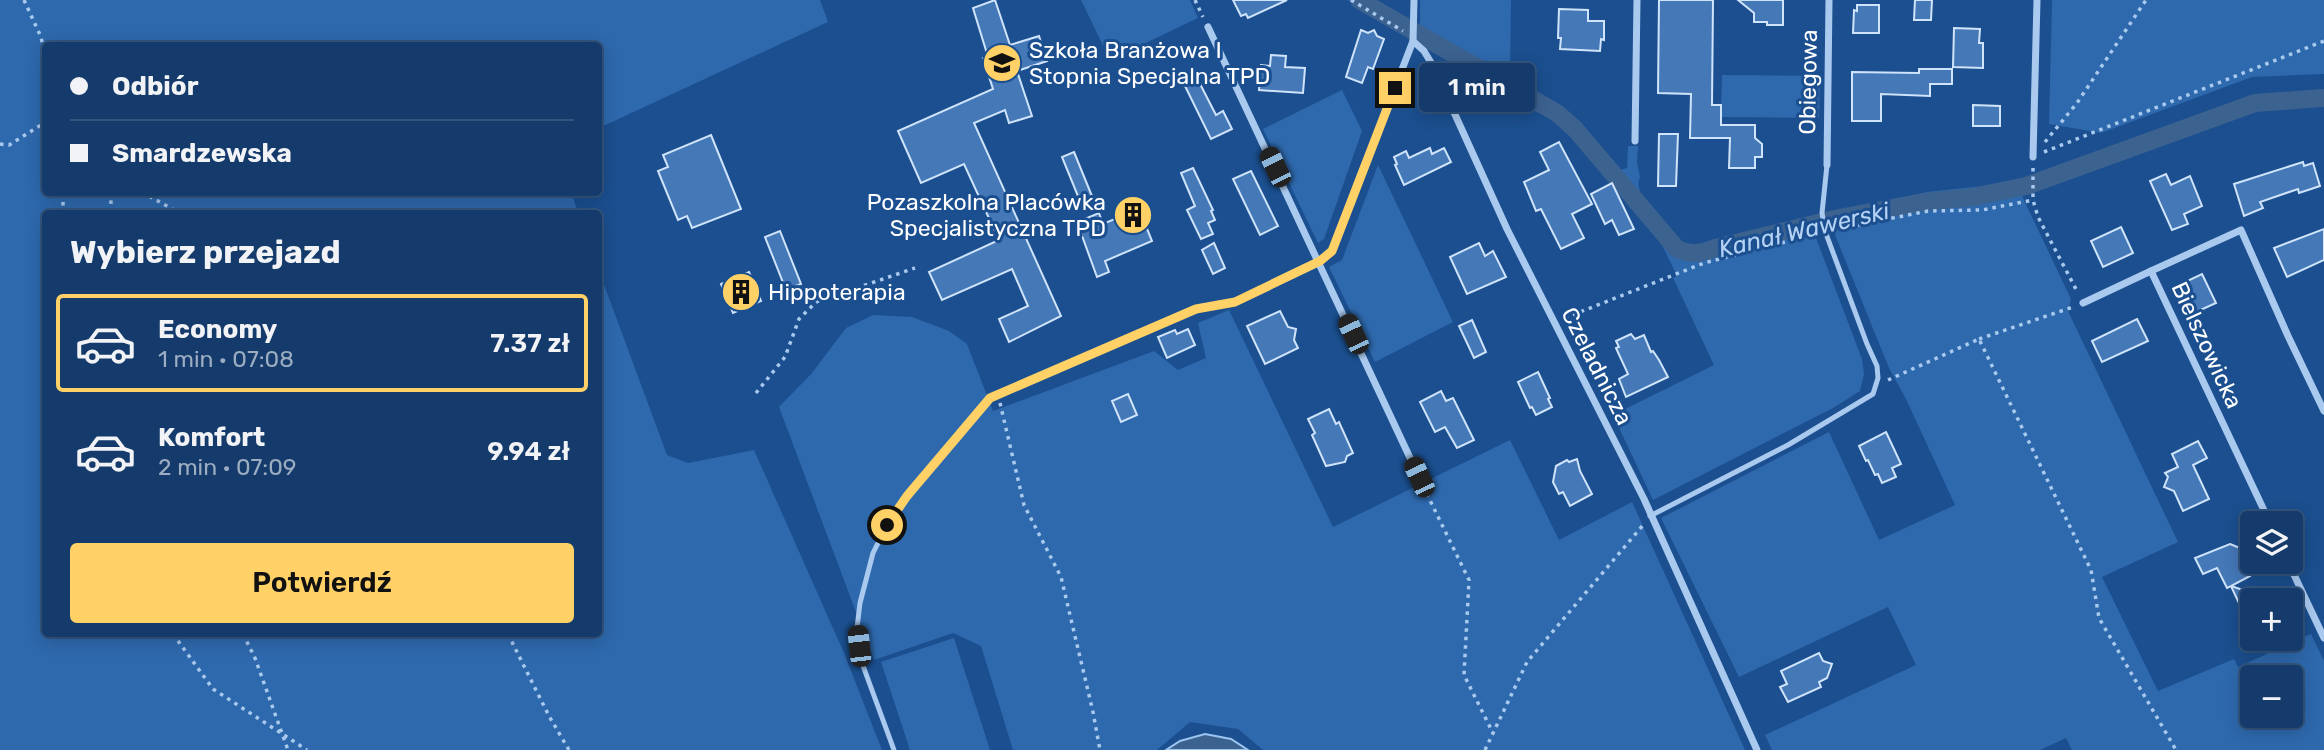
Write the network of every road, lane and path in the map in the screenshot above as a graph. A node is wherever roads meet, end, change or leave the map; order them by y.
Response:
1 (24, 0) edge
2 (1195, 0) edge
3 (1351, 0) edge
4 (1413, 0) edge
5 (1637, 0) edge
6 (1829, 0) edge
7 (2037, 0) edge
8 (2146, 0) edge
9 (1208, 27) joint
10 (1413, 39) junction
11 (2324, 41) edge
12 (42, 42) edge
13 (42, 124) edge
14 (1634, 141) dead end
15 (0, 144) edge
16 (2033, 157) junction
17 (1827, 165) joint
18 (149, 196) edge
19 (2034, 200) junction
20 (174, 210) edge
21 (1825, 231) junction
22 (1320, 261) junction
23 (915, 268) dead end
24 (2151, 271) junction
25 (1235, 302) joint
26 (2083, 303) junction
27 (1553, 323) junction
28 (1979, 339) junction
29 (1876, 386) junction
30 (756, 393) dead end
31 (998, 394) junction
32 (2324, 411) edge
33 (1419, 477) joint
34 (2264, 511) edge
35 (1650, 516) junction
36 (2294, 574) edge
37 (175, 637) edge
38 (244, 637) edge
39 (510, 637) edge
40 (2324, 638) edge
41 (1493, 733) junction
42 (283, 735) junction
43 (288, 750) edge
44 (307, 750) edge
45 (569, 750) edge
46 (894, 750) edge
47 (1100, 750) edge
48 (1485, 750) edge
49 (1757, 750) edge
50 (2176, 750) edge

1 - 12 path
2 - 9 path
3 - 10 path
4 - 10 street
5 - 14 street
6 - 17 street, Obiegowa
7 - 16 street
8 - 16 path
9 - 22 street
10 - 22 street
10 - 27 street, Czeladnicza
11 - 16 path
13 - 15 path
16 - 19 path
17 - 21 lane
18 - 20 path
19 - 21 path
19 - 26 path
21 - 27 path
21 - 29 lane
22 - 25 street
22 - 33 street
23 - 30 path
24 - 26 street, Bielszowicka
24 - 32 street
24 - 34 street, Bielszowicka
25 - 31 lane
26 - 28 path
27 - 35 street, Czeladnicza
28 - 29 path
28 - 50 path
29 - 35 lane
31 - 46 lane
31 - 47 path
33 - 41 path
35 - 41 path
35 - 49 street, Czeladnicza
36 - 40 street
37 - 42 path
38 - 42 path
39 - 45 path
41 - 48 path
42 - 43 path
42 - 44 path

